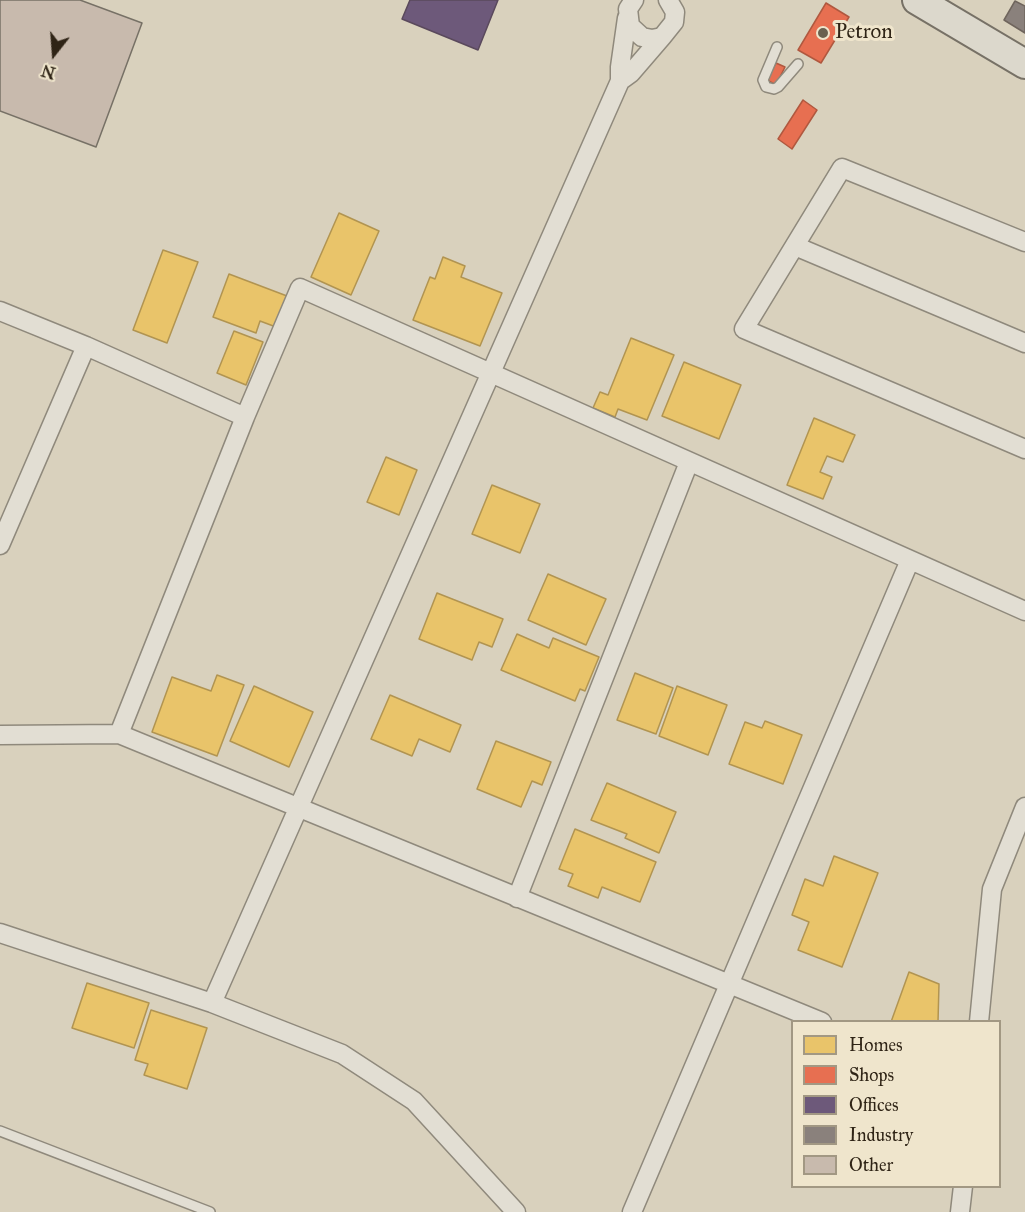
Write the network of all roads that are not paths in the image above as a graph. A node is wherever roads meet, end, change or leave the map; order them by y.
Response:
1 (634, 0) edge
2 (917, 0) edge
3 (670, 1) edge
4 (627, 18) junction
5 (662, 37) junction
6 (777, 47) dead end
7 (798, 64) dead end
8 (1025, 64) edge
9 (621, 81) junction
10 (1025, 242) edge
11 (795, 246) junction
12 (0, 311) edge
13 (1025, 343) edge
14 (86, 346) junction
15 (491, 373) junction
16 (245, 417) junction
17 (1025, 449) edge
18 (690, 462) junction
19 (0, 545) edge
20 (910, 560) junction
21 (1025, 611) edge
22 (119, 734) junction
23 (0, 735) edge
24 (298, 806) junction
25 (1025, 807) edge
26 (517, 898) junction
27 (0, 933) edge
28 (729, 985) junction
29 (212, 1003) junction
30 (817, 1020) edge
31 (979, 1020) edge
32 (0, 1131) edge
33 (963, 1188) edge
34 (210, 1212) edge
35 (516, 1212) edge
36 (632, 1212) edge
37 (960, 1212) edge

1 - 4 street
2 - 8 main road
3 - 5 street
4 - 5 street
4 - 9 street
5 - 9 street
6 - 7 lane
9 - 15 street
10 - 11 street
11 - 13 street
11 - 17 street
12 - 14 street
14 - 16 street
14 - 19 street
15 - 16 street
15 - 18 street
15 - 24 street
16 - 22 street
18 - 20 street
18 - 26 street
20 - 21 street
20 - 28 street
22 - 23 street
22 - 24 street
24 - 26 street
24 - 29 street
25 - 31 street
26 - 28 street
27 - 29 street
28 - 30 street
28 - 36 street
29 - 35 street
32 - 34 lane
33 - 37 street

